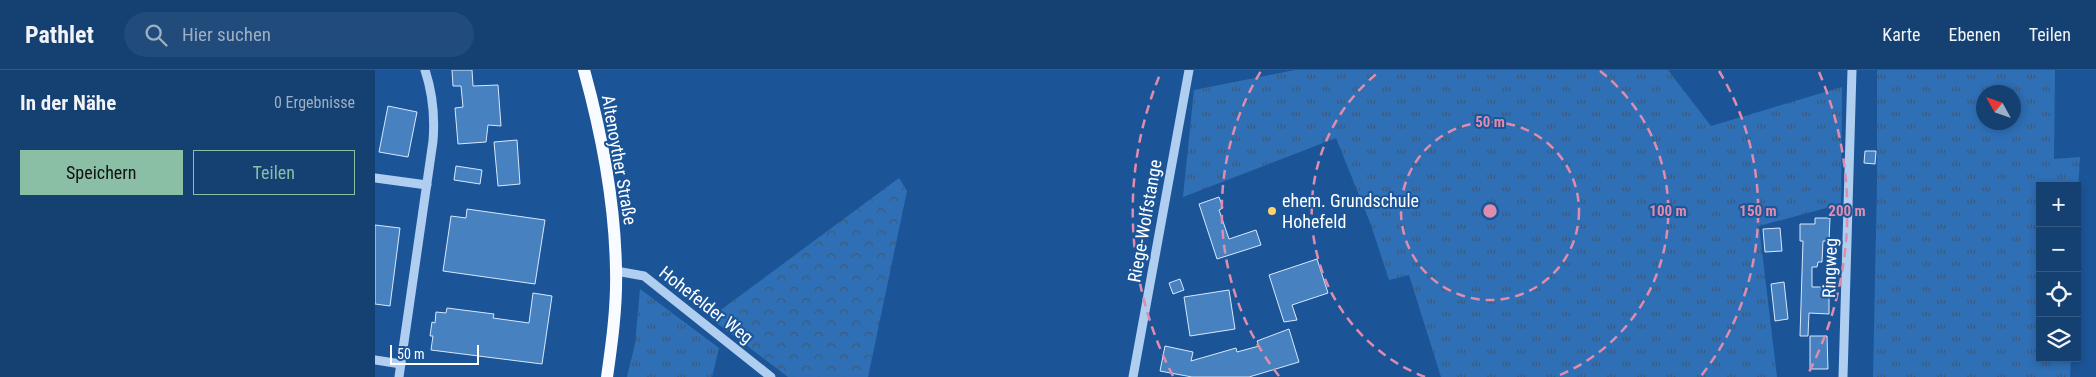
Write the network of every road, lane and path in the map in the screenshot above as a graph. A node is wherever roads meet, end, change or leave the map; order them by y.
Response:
1 (425, 70) edge
2 (584, 70) edge
3 (1189, 70) edge
4 (1852, 70) edge
5 (375, 178) edge
6 (427, 185) junction
7 (616, 271) junction
8 (375, 360) edge
9 (401, 364) junction
10 (399, 377) edge
11 (607, 377) edge
12 (771, 377) edge
13 (1133, 377) edge
14 (1843, 377) edge

1 - 6 street
2 - 7 main road, Altenoyther Straße
3 - 13 street, Riege-Wolfstange
4 - 14 street, Ringweg
5 - 6 street
6 - 9 street
7 - 11 main road, Altenoyther Straße
7 - 12 street, Hohefelder Weg
8 - 9 street
9 - 10 street

